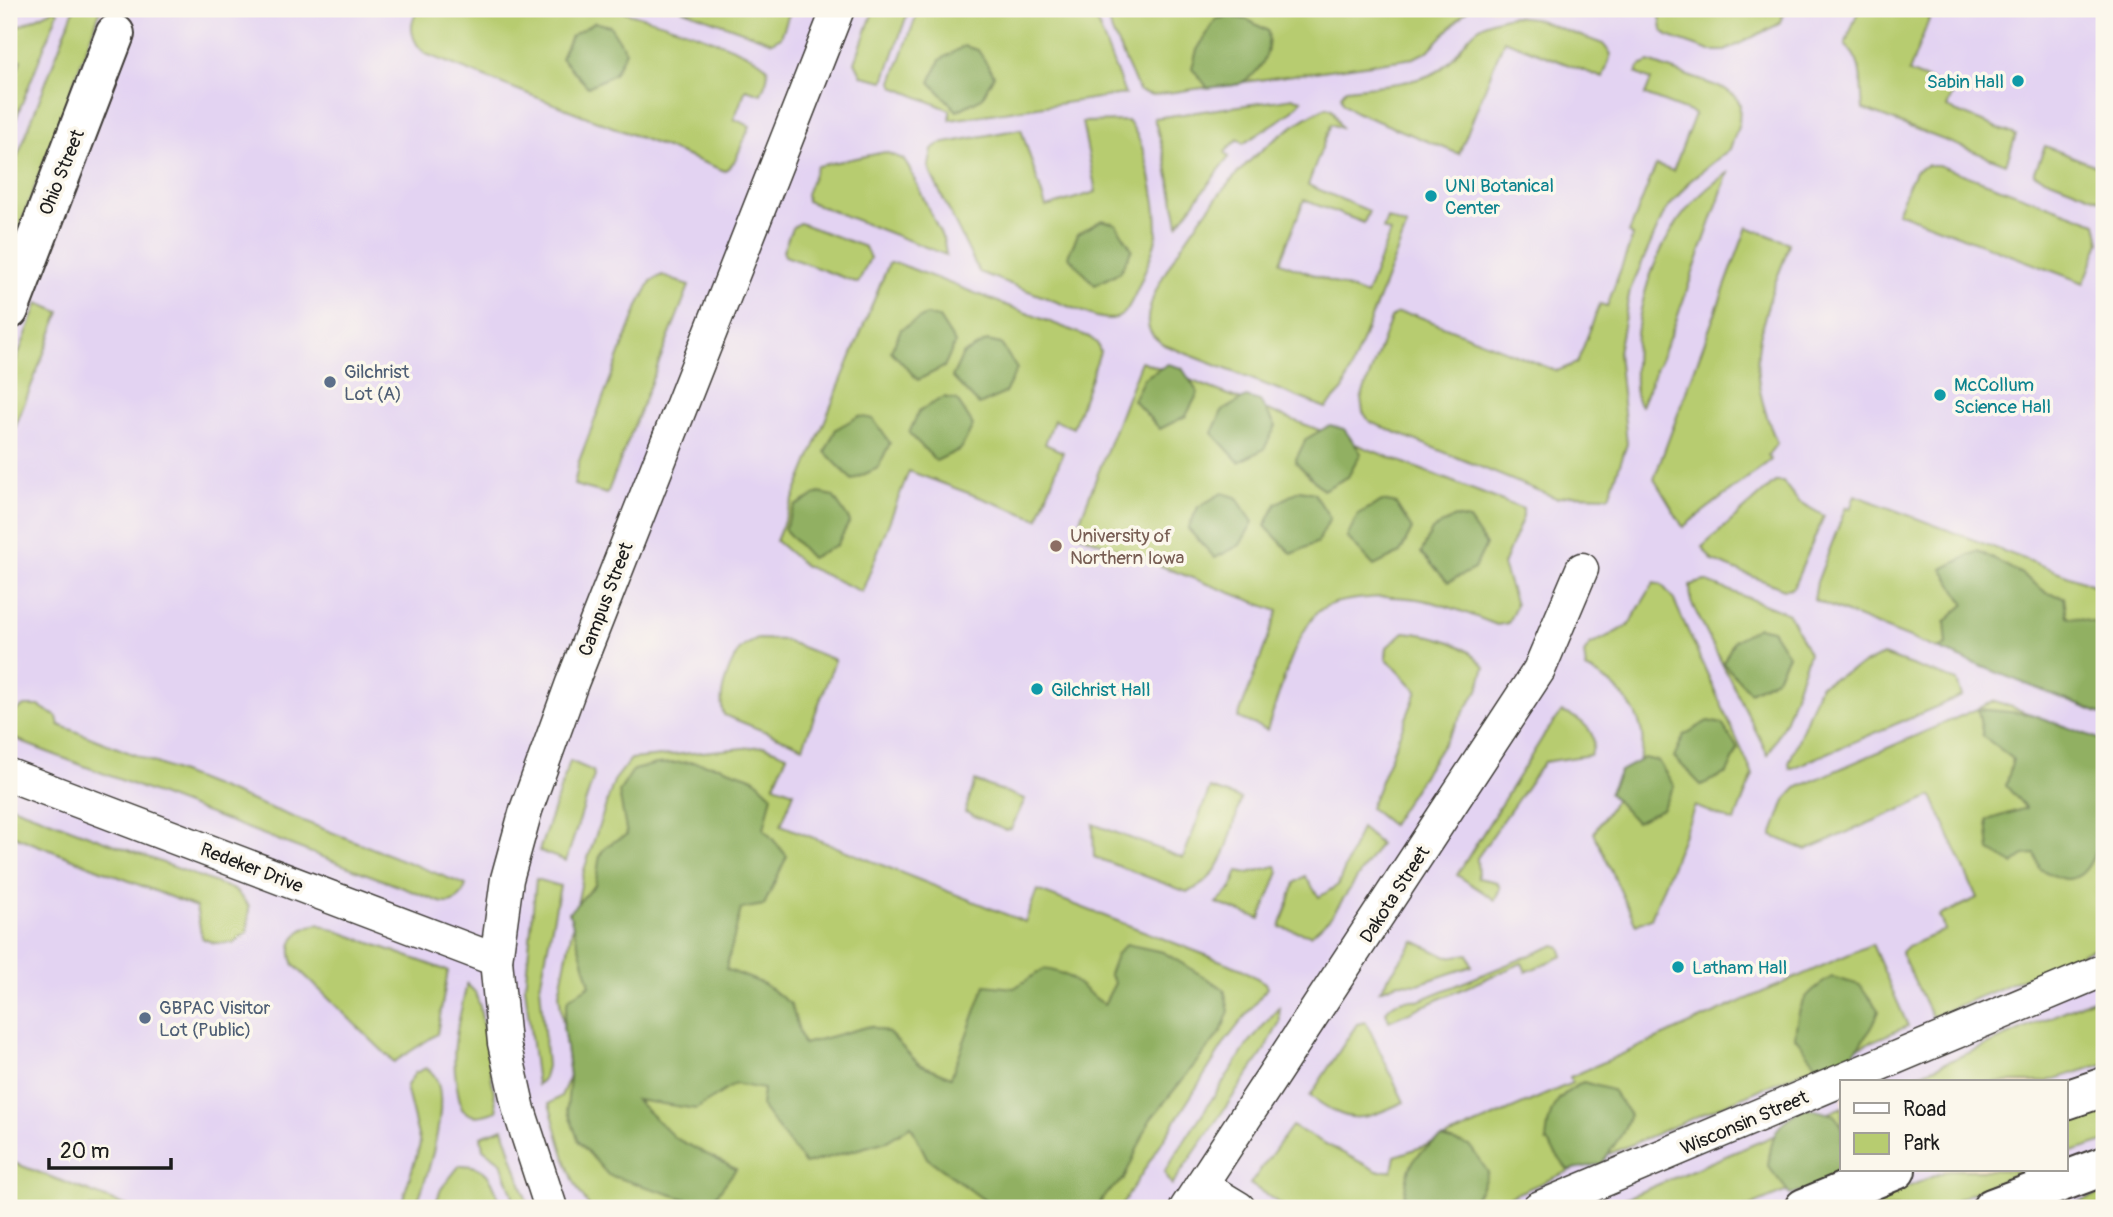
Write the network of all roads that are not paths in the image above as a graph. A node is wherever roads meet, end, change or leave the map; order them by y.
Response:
1 (838, 9) edge
2 (114, 34) dead end
3 (9, 310) edge
4 (1582, 569) dead end
5 (9, 775) edge
6 (496, 960) junction
7 (2104, 970) edge
8 (1842, 1080) edge
9 (1840, 1081) edge
10 (2104, 1087) edge
11 (2068, 1099) edge
12 (2104, 1166) edge
13 (1890, 1172) edge
14 (1194, 1197) edge
15 (551, 1208) edge
16 (1239, 1208) edge
17 (1538, 1208) edge
18 (1804, 1208) edge
19 (1992, 1208) edge

1 - 6 street, Campus Street
2 - 3 street, Ohio Street
4 - 14 street, Dakota Street
5 - 6 street, Redeker Drive
6 - 15 street, Campus Street
7 - 8 street, Wisconsin Street
9 - 17 street, Wisconsin Street
10 - 11 street
12 - 19 street
13 - 18 street
14 - 16 street

